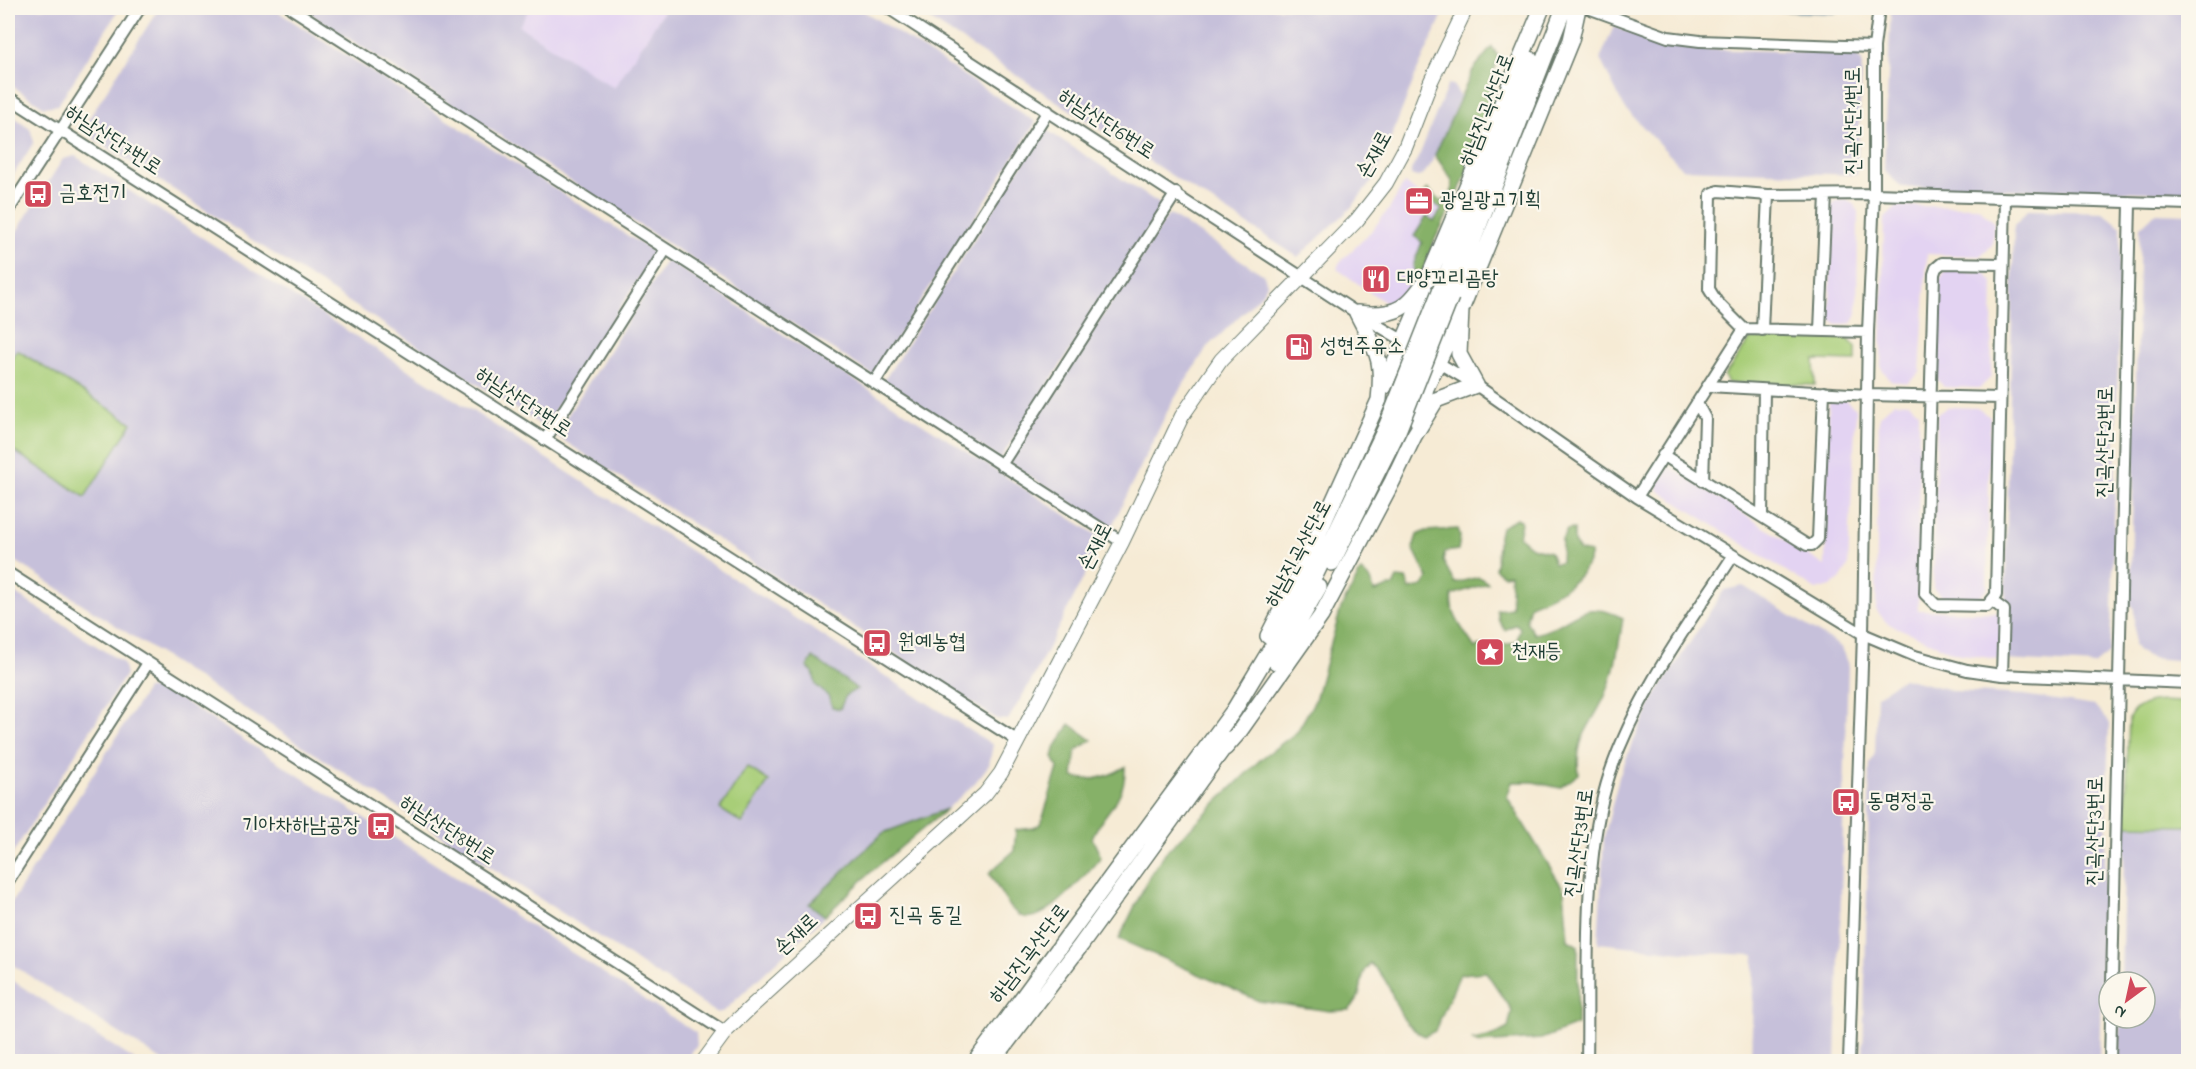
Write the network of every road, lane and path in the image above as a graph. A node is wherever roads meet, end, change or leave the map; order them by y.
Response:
1 (140, 8) edge
2 (291, 8) edge
3 (888, 8) edge
4 (1466, 8) edge
5 (1542, 8) edge
6 (1553, 8) edge
7 (1564, 8) edge
8 (1578, 8) edge
9 (1588, 8) edge
10 (1879, 8) edge
11 (1543, 29) junction
12 (1874, 47) junction
13 (8, 97) edge
14 (1048, 111) junction
15 (60, 130) junction
16 (1176, 193) junction
17 (1874, 194) junction
18 (1768, 195) junction
19 (1827, 195) junction
20 (2005, 199) junction
21 (2130, 204) junction
22 (2188, 204) edge
23 (8, 211) edge
24 (666, 249) junction
25 (2003, 264) junction
26 (1430, 273) junction
27 (1303, 276) junction
28 (1461, 310) junction
29 (1357, 313) junction
30 (1744, 329) junction
31 (1762, 330) junction
32 (1820, 330) junction
33 (1868, 332) junction
34 (1403, 340) junction
35 (1438, 363) junction
36 (874, 383) junction
37 (1476, 385) junction
38 (1708, 386) junction
39 (1764, 390) junction
40 (1824, 392) junction
41 (1868, 395) junction
42 (1929, 395) junction
43 (2000, 398) junction
44 (1378, 400) junction
45 (1697, 403) junction
46 (1414, 436) junction
47 (545, 440) junction
48 (1663, 455) junction
49 (1001, 465) junction
50 (1702, 481) junction
51 (1637, 497) junction
52 (1762, 517) junction
53 (1122, 542) junction
54 (1733, 556) junction
55 (8, 573) edge
56 (1992, 601) junction
57 (1863, 634) junction
58 (148, 663) junction
59 (2002, 675) junction
60 (2119, 681) junction
61 (2188, 682) edge
62 (1018, 741) junction
63 (1218, 745) junction
64 (11, 867) edge
65 (8, 881) edge
66 (2112, 970) edge
67 (2111, 1030) edge
68 (725, 1032) junction
69 (704, 1062) edge
70 (975, 1062) edge
71 (992, 1062) edge
72 (1587, 1062) edge
73 (1849, 1062) edge
74 (2110, 1062) edge

1 - 15 street
2 - 24 street
3 - 14 street, 하남산단6번로
4 - 27 main road, 손재로
5 - 11 highway
6 - 11 highway, 하남진곡산단로
7 - 11 highway, 하남진곡산단로
8 - 28 highway
9 - 12 street, 진곡산단1번로
10 - 12 street, 진곡산단1번로
11 - 26 highway
11 - 63 highway, 하남진곡산단로, bridge
12 - 17 street, 진곡산단1번로
13 - 15 street, 하남산단7번로
14 - 16 street, 하남산단6번로
14 - 36 street
15 - 23 street
15 - 47 street, 하남산단7번로
16 - 27 street, 하남산단6번로
16 - 49 street
17 - 19 street
17 - 20 street
17 - 33 street
18 - 19 street
18 - 30 street
18 - 31 street
19 - 32 street
20 - 21 street
20 - 25 street
21 - 22 street
21 - 60 street, 진곡산단2번로
24 - 36 street
24 - 47 street
25 - 42 street
25 - 43 street
26 - 29 highway
26 - 34 highway
27 - 29 street, 하남산단6번로
27 - 53 main road, 손재로
28 - 35 highway
28 - 37 highway
29 - 34 street, 하남산단6번로
29 - 44 highway
30 - 31 street
30 - 38 street
31 - 32 street
32 - 33 street
33 - 41 street
34 - 35 street, 하남산단6번로
34 - 44 highway
35 - 37 street
35 - 46 highway
36 - 49 street
37 - 46 highway
37 - 51 street
38 - 39 street
38 - 45 street
39 - 40 street
39 - 52 street
40 - 41 street
40 - 52 street
41 - 42 street
41 - 57 street
42 - 43 street
42 - 56 street
43 - 56 street
44 - 63 highway
45 - 48 street
45 - 50 street
46 - 63 highway
47 - 62 street, 하남산단7번로
48 - 50 street
48 - 51 street
49 - 53 street
50 - 52 street
51 - 54 street
53 - 62 main road, 손재로
54 - 57 street
54 - 72 street, 진곡산단3번로
55 - 58 street, 하남산단8번로
56 - 59 street
57 - 59 street
57 - 73 street
58 - 64 street
58 - 68 street, 하남산단8번로
59 - 60 street
60 - 61 street
60 - 66 street, 진곡산단3번로
62 - 68 main road, 손재로
63 - 70 highway, 하남진곡산단로
63 - 71 highway, 하남진곡산단로
64 - 65 street
67 - 74 street
68 - 69 main road, 손재로

